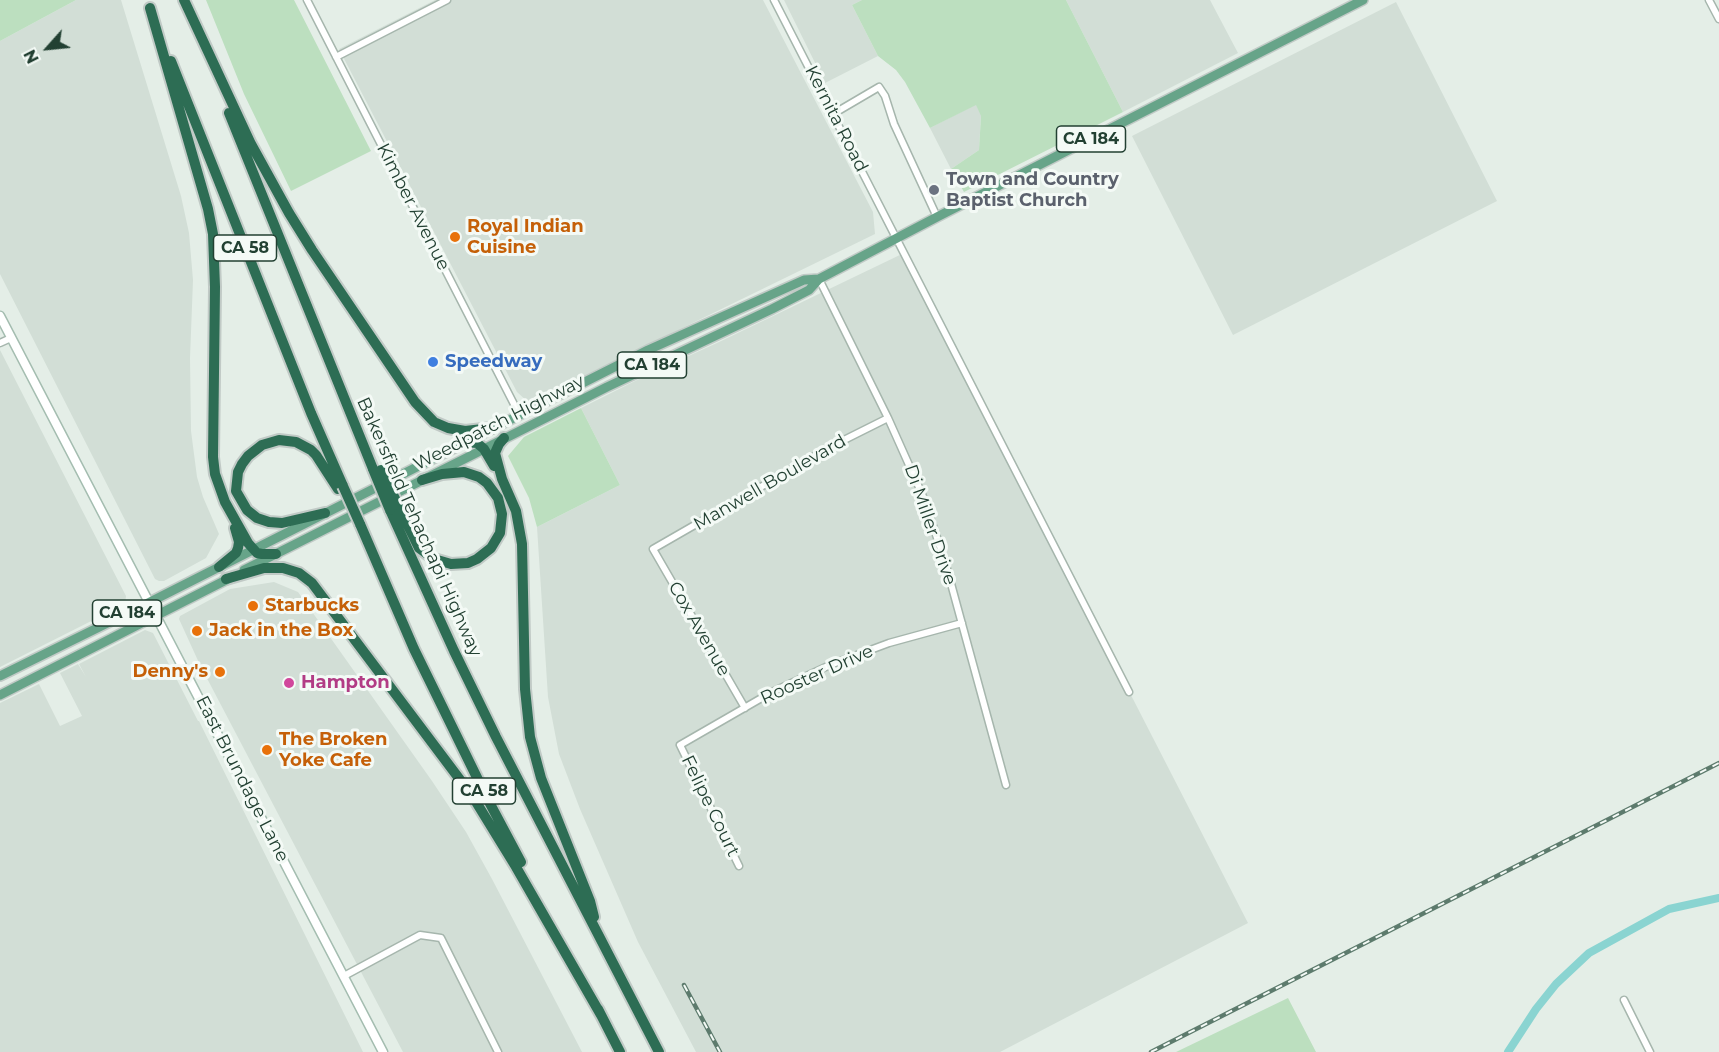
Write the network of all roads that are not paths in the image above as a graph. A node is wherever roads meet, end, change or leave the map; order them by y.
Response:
1 (184, 0) edge
2 (307, 0) edge
3 (447, 0) edge
4 (774, 0) edge
5 (1364, 0) edge
6 (1709, 0) edge
7 (148, 4) edge
8 (1719, 20) edge
9 (336, 57) junction
10 (833, 114) junction
11 (938, 217) junction
12 (897, 239) junction
13 (819, 279) junction
14 (0, 316) edge
15 (11, 338) junction
16 (0, 344) edge
17 (519, 414) junction
18 (888, 418) junction
19 (492, 428) junction
20 (504, 438) junction
21 (465, 442) junction
22 (484, 448) junction
23 (502, 479) junction
24 (422, 480) junction
25 (341, 488) junction
26 (394, 507) junction
27 (325, 513) junction
28 (234, 519) junction
29 (253, 549) junction
30 (653, 549) joint
31 (276, 554) junction
32 (219, 567) junction
33 (226, 579) junction
34 (150, 602) junction
35 (157, 615) junction
36 (962, 623) junction
37 (0, 676) edge
38 (1129, 692) dead end
39 (0, 695) edge
40 (745, 708) junction
41 (680, 745) joint
42 (1006, 785) dead end
43 (739, 866) dead end
44 (598, 934) junction
45 (344, 976) junction
46 (1624, 1000) dead end
47 (601, 1015) junction
48 (383, 1052) edge
49 (498, 1052) edge
50 (620, 1052) edge
51 (658, 1052) edge
52 (1650, 1052) edge

1 - 19 highway
1 - 26 highway, Bakersfield Tehachapi Highway / CA 58, bridge
2 - 9 street, Kimber Avenue
3 - 9 street
4 - 10 street, Kernita Road
5 - 11 main road, Weedpatch Highway / CA 184
6 - 8 street
7 - 25 highway, CA 58
7 - 28 highway
9 - 17 street, Kimber Avenue
10 - 11 street
10 - 12 street, Kernita Road
11 - 12 main road, Weedpatch Highway / CA 184
12 - 13 main road, Weedpatch Highway / CA 184
12 - 38 street, Kernita Road
13 - 17 main road, Weedpatch Highway / CA 184
13 - 18 street, Di Miller Drive
13 - 20 main road, Weedpatch Highway / CA 184
14 - 15 main road, East Brundage Lane
15 - 16 street
15 - 34 main road, East Brundage Lane
17 - 19 main road, Weedpatch Highway / CA 184
18 - 30 street, Manwell Boulevard
18 - 36 street, Di Miller Drive
19 - 21 main road, Weedpatch Highway / CA 184
20 - 22 main road, Weedpatch Highway / CA 184
20 - 23 highway
21 - 22 highway
21 - 27 main road, Weedpatch Highway / CA 184
22 - 23 highway
22 - 24 main road, Weedpatch Highway / CA 184
23 - 44 highway
24 - 26 highway
24 - 31 main road, Weedpatch Highway / CA 184
25 - 27 highway
25 - 47 highway, CA 58, bridge
26 - 44 highway, Bakersfield Tehachapi Highway / CA 58
27 - 29 main road, Weedpatch Highway / CA 184
28 - 29 highway
28 - 32 highway
29 - 31 highway
29 - 32 main road, Weedpatch Highway / CA 184
30 - 40 street, Cox Avenue
31 - 33 main road, Weedpatch Highway / CA 184
32 - 34 main road, Weedpatch Highway / CA 184
33 - 35 main road, Weedpatch Highway / CA 184
33 - 47 highway
34 - 35 main road, East Brundage Lane
34 - 37 main road, Weedpatch Highway / CA 184
35 - 39 main road, Weedpatch Highway / CA 184
35 - 45 main road, East Brundage Lane
36 - 40 street, Rooster Drive
36 - 42 street, Di Miller Drive
40 - 41 street, Rooster Drive
41 - 43 street, Felipe Court
44 - 51 highway, Bakersfield Tehachapi Highway / CA 58
45 - 48 main road, East Brundage Lane
45 - 49 street
46 - 52 street
47 - 50 highway, CA 58

